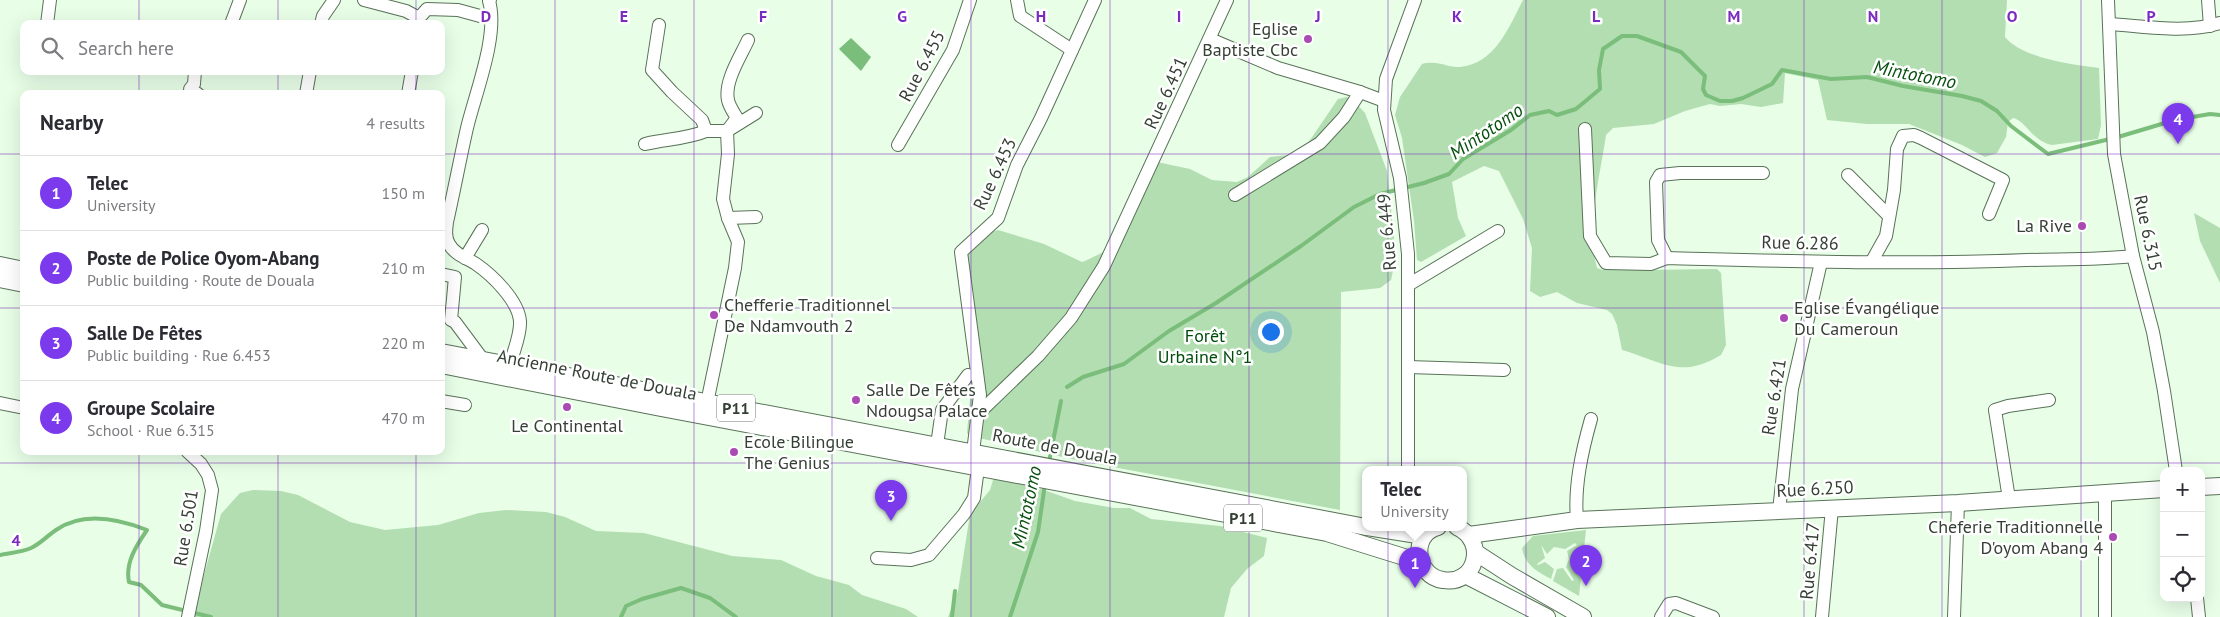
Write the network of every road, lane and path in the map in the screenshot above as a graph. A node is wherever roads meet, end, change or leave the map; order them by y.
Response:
1 (50, 0) edge
2 (240, 0) edge
3 (334, 0) edge
4 (364, 0) edge
5 (424, 0) edge
6 (489, 0) edge
7 (970, 0) edge
8 (1017, 0) edge
9 (1095, 0) edge
10 (1227, 0) edge
11 (1415, 0) edge
12 (2108, 0) edge
13 (2208, 0) edge
14 (491, 19) junction
15 (48, 20) edge
16 (232, 20) edge
17 (322, 20) edge
18 (417, 20) edge
19 (418, 20) edge
20 (419, 20) edge
21 (2109, 24) junction
22 (659, 25) dead end
23 (2215, 25) edge
24 (1210, 39) junction
25 (748, 40) dead end
26 (1072, 50) junction
27 (195, 75) edge
28 (309, 75) edge
29 (411, 75) edge
30 (192, 90) edge
31 (307, 90) edge
32 (409, 90) edge
33 (1360, 92) junction
34 (1384, 101) junction
35 (756, 113) dead end
36 (1585, 130) dead end
37 (706, 131) junction
38 (727, 131) junction
39 (645, 144) dead end
40 (898, 145) dead end
41 (1763, 174) dead end
42 (1848, 175) dead end
43 (1235, 195) dead end
44 (1989, 214) dead end
45 (1888, 215) junction
46 (756, 217) dead end
47 (728, 218) junction
48 (482, 230) dead end
49 (1498, 231) dead end
50 (2133, 256) junction
51 (465, 258) junction
52 (1667, 258) junction
53 (1872, 261) junction
54 (1821, 262) junction
55 (0, 265) edge
56 (20, 269) edge
57 (445, 275) edge
58 (0, 280) edge
59 (20, 283) edge
60 (1408, 285) junction
61 (445, 353) edge
62 (484, 361) junction
63 (445, 366) edge
64 (510, 366) junction
65 (1408, 367) junction
66 (1504, 370) dead end
67 (968, 375) dead end
68 (2050, 400) dead end
69 (445, 402) edge
70 (707, 402) junction
71 (0, 403) edge
72 (465, 405) dead end
73 (20, 407) edge
74 (979, 412) junction
75 (1591, 418) dead end
76 (936, 445) junction
77 (974, 452) junction
78 (191, 455) edge
79 (1408, 466) edge
80 (2175, 467) edge
81 (978, 468) junction
82 (1030, 470) junction
83 (1057, 475) junction
84 (2220, 486) edge
85 (2205, 487) edge
86 (2160, 489) edge
87 (2105, 493) junction
88 (2008, 499) junction
89 (1958, 503) junction
90 (1832, 508) junction
91 (1779, 511) junction
92 (1577, 520) junction
93 (1362, 526) edge
94 (1420, 531) edge
95 (1463, 531) edge
96 (1467, 531) edge
97 (1475, 552) junction
98 (877, 558) dead end
99 (1420, 562) junction
100 (1464, 575) junction
101 (2197, 602) edge
102 (188, 617) edge
103 (1546, 617) edge
104 (1583, 617) edge
105 (1661, 617) edge
106 (1713, 617) edge
107 (1822, 617) edge
108 (1954, 617) edge
109 (2105, 617) edge
110 (2198, 617) edge

1 - 15 street
2 - 16 street
3 - 17 street
4 - 18 street
5 - 19 street
6 - 14 street
7 - 40 street, Rue 6.455
8 - 26 street
9 - 26 street, Rue 6.453
10 - 24 street, Rue 6.451
11 - 34 street, Rue 6.449
12 - 21 street, Rue 6.315
13 - 23 street
14 - 20 street
14 - 51 street
21 - 23 street
21 - 50 street, Rue 6.315
22 - 37 street
24 - 33 street
24 - 74 street, Rue 6.451
25 - 38 street
26 - 74 street, Rue 6.453
27 - 30 street
28 - 31 street
29 - 32 street
33 - 34 street
33 - 43 street
34 - 60 street, Rue 6.449
35 - 38 street
36 - 52 street, Rue 6.286
37 - 38 street
37 - 39 street
38 - 47 street
41 - 52 street
42 - 45 street
44 - 45 street
45 - 53 street
46 - 47 street
47 - 70 street
48 - 51 street
49 - 60 street
50 - 53 street, Rue 6.286
50 - 80 street, Rue 6.315
51 - 64 street
52 - 54 street, Rue 6.286
53 - 54 street, Rue 6.286
54 - 91 street, Rue 6.421
55 - 56 main road
57 - 62 street
58 - 59 main road
60 - 65 street, Rue 6.449
61 - 62 main road, Route de Douala / P11
62 - 64 main road, Route de Douala / P11
63 - 81 main road, Ancienne Route de Douala / P11
64 - 70 main road, Route de Douala / P11
65 - 66 street
65 - 79 street, Rue 6.449
67 - 76 street
68 - 88 street
69 - 72 street
70 - 76 main road, Route de Douala / P11
71 - 73 street
74 - 77 street, Rue 6.453
75 - 92 street
76 - 77 main road, Route de Douala / P11
77 - 82 main road, Route de Douala / P11
78 - 102 street, Rue 6.501
81 - 82 main road, Ancienne Route de Douala / P11
81 - 98 street
82 - 83 main road, Ancienne Route de Douala / P11
83 - 93 main road, Route de Douala / P11
83 - 99 main road, Ancienne Route de Douala / P11
84 - 85 main road
86 - 87 main road, Rue 6.250
87 - 88 main road, Rue 6.250
87 - 109 street
88 - 89 main road, Rue 6.250
89 - 90 main road, Rue 6.250
89 - 108 street
90 - 91 main road, Rue 6.250
90 - 107 street, Rue 6.417
91 - 92 main road, Rue 6.250
92 - 96 main road, Rue 6.250
94 - 99 main road
95 - 97 main road
97 - 100 main road
97 - 104 main road
99 - 100 main road
100 - 103 main road
101 - 110 street
105 - 106 street

